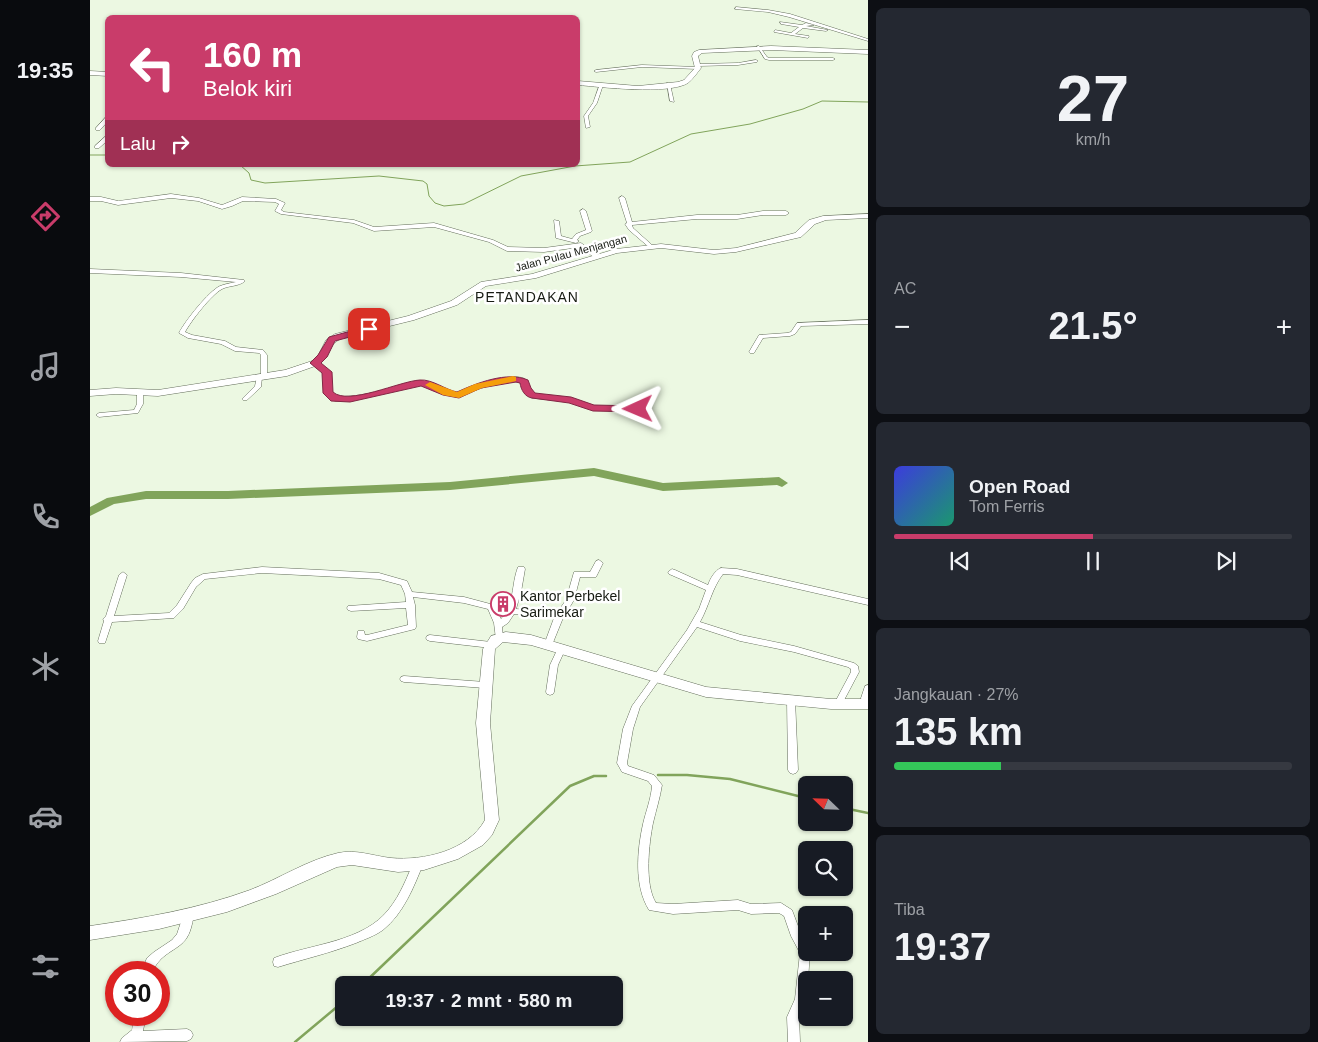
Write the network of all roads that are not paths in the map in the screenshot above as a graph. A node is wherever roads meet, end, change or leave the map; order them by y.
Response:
1 (736, 8) dead end
2 (781, 23) dead end
3 (772, 25) dead end
4 (802, 26) junction
5 (797, 30) junction
6 (826, 30) dead end
7 (836, 30) junction
8 (775, 31) dead end
9 (792, 34) junction
10 (820, 34) dead end
11 (808, 37) dead end
12 (868, 40) edge
13 (758, 48) junction
14 (868, 52) edge
15 (833, 59) dead end
16 (756, 61) dead end
17 (698, 67) junction
18 (620, 68) junction
19 (596, 70) dead end
20 (90, 73) edge
21 (105, 74) edge
22 (605, 74) dead end
23 (580, 83) edge
24 (668, 84) junction
25 (602, 85) junction
26 (672, 101) dead end
27 (105, 121) edge
28 (588, 127) dead end
29 (98, 129) dead end
30 (105, 140) edge
31 (105, 145) edge
32 (622, 198) dead end
33 (90, 199) edge
34 (583, 211) dead end
35 (786, 213) dead end
36 (868, 216) edge
37 (556, 221) dead end
38 (628, 224) junction
39 (574, 240) junction
40 (579, 245) junction
41 (650, 246) junction
42 (597, 257) junction
43 (90, 271) edge
44 (868, 322) edge
45 (752, 352) dead end
46 (315, 363) junction
47 (261, 376) junction
48 (90, 393) edge
49 (140, 393) junction
50 (245, 399) dead end
51 (638, 409) dead end
52 (99, 415) dead end
53 (599, 563) dead end
54 (520, 569) dead end
55 (672, 572) dead end
56 (123, 575) dead end
57 (711, 589) junction
58 (409, 594) junction
59 (868, 602) edge
60 (411, 604) junction
61 (350, 608) dead end
62 (511, 611) junction
63 (560, 616) junction
64 (107, 620) junction
65 (695, 623) junction
66 (360, 633) dead end
67 (496, 636) junction
68 (430, 638) dead end
69 (102, 641) dead end
70 (554, 647) junction
71 (656, 676) junction
72 (404, 679) dead end
73 (486, 685) junction
74 (868, 688) edge
75 (550, 692) dead end
76 (791, 699) junction
77 (838, 704) junction
78 (867, 704) edge
79 (794, 770) dead end
80 (418, 864) junction
81 (188, 916) junction
82 (90, 933) edge
83 (153, 961) edge
84 (278, 962) dead end
85 (139, 1026) edge
86 (187, 1035) dead end
87 (130, 1040) edge
88 (794, 1042) edge

1 - 7 street
2 - 4 street
3 - 5 street
4 - 5 street
4 - 6 street
4 - 7 street
5 - 9 street
5 - 10 street
7 - 12 street
8 - 9 street
9 - 11 street
13 - 14 street
13 - 15 street
13 - 17 street
16 - 17 street
17 - 18 street
17 - 24 street
18 - 19 street
18 - 22 street
20 - 21 street
23 - 25 street
24 - 25 street
24 - 26 street
25 - 28 street
27 - 29 street
30 - 31 street
32 - 38 street
33 - 40 street
34 - 39 street
35 - 38 street
36 - 41 street, Jalan Pulau Menjangan
37 - 39 street
38 - 41 street
39 - 40 street
40 - 42 street
41 - 42 street, Jalan Pulau Menjangan
42 - 46 street, Jalan Pulau Menjangan
43 - 47 street
44 - 45 street
46 - 47 street
46 - 51 street
47 - 49 street
47 - 50 street
48 - 49 street
49 - 52 street
53 - 63 street
54 - 62 street
55 - 57 street
56 - 64 street
57 - 59 street
57 - 65 street
58 - 60 street
58 - 64 street
58 - 67 street
60 - 61 street
60 - 66 street
62 - 63 street
62 - 67 street
63 - 70 street
64 - 69 street
65 - 71 street
65 - 77 street
67 - 68 street
67 - 70 street
67 - 73 street
70 - 71 street
70 - 75 street
71 - 76 street
71 - 88 street
72 - 73 street
73 - 80 street
74 - 78 street
76 - 77 street
76 - 79 street
77 - 78 street
80 - 81 street
80 - 84 street
81 - 82 street
81 - 83 street
85 - 87 street
86 - 87 street

